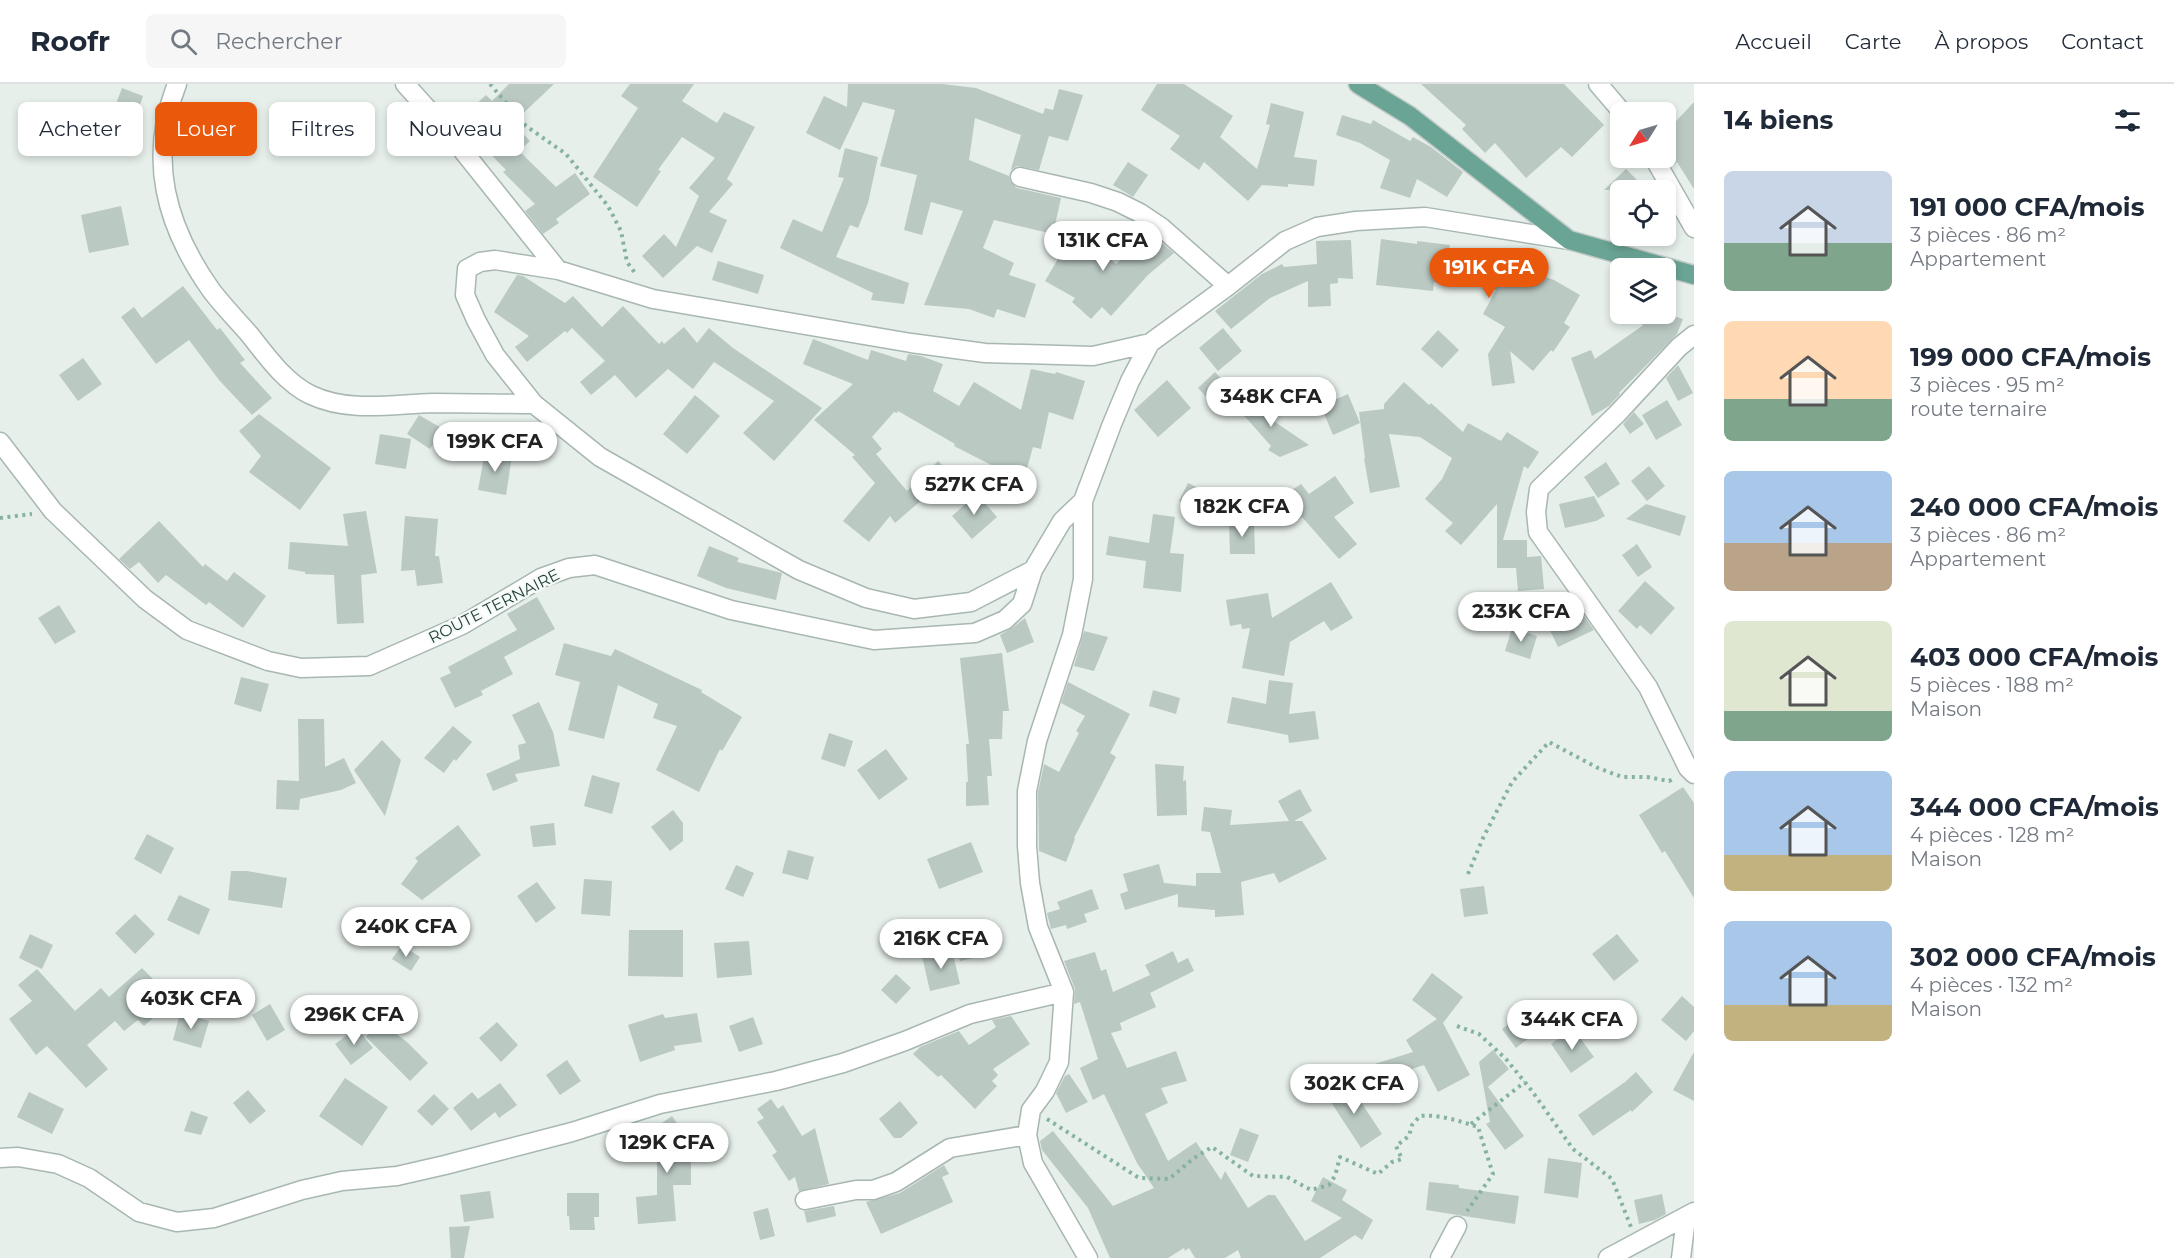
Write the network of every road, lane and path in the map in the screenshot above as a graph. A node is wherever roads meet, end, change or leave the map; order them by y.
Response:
1 (177, 84) edge
2 (405, 84) edge
3 (490, 84) edge
4 (1358, 84) edge
5 (1598, 84) edge
6 (1613, 102) edge
7 (1660, 168) edge
8 (1020, 177) dead end
9 (1694, 228) edge
10 (1569, 240) junction
11 (558, 270) junction
12 (1694, 275) edge
13 (1228, 286) junction
14 (653, 298) junction
15 (1694, 335) edge
16 (1150, 343) junction
17 (534, 404) junction
18 (0, 442) edge
19 (1083, 501) junction
20 (54, 511) junction
21 (0, 519) edge
22 (1033, 570) junction
23 (1691, 771) edge
24 (1468, 874) dead end
25 (1064, 992) junction
26 (1457, 1026) dead end
27 (1525, 1082) junction
28 (1031, 1110) junction
29 (1471, 1124) junction
30 (1027, 1135) junction
31 (0, 1158) edge
32 (805, 1200) dead end
33 (1690, 1215) edge
34 (1457, 1226) joint
35 (1637, 1242) junction
36 (1088, 1258) edge
37 (1440, 1258) edge
38 (1608, 1258) edge
39 (1681, 1258) edge

1 - 17 street
2 - 11 street
3 - 14 path
4 - 10 main road
5 - 6 street
7 - 9 street
8 - 13 street
10 - 12 main road
10 - 13 street
11 - 14 street
11 - 17 street
13 - 16 street
14 - 16 street
15 - 23 street
16 - 19 street
17 - 22 street
18 - 20 street, ROUTE TERNAIRE
19 - 22 street, ROUTE TERNAIRE
19 - 25 street
20 - 21 path
20 - 22 street, ROUTE TERNAIRE
23 - 24 path
25 - 28 street
25 - 31 street
26 - 27 path
27 - 29 path
27 - 35 path
28 - 29 path
28 - 30 street
29 - 34 path
30 - 32 street
30 - 36 street
33 - 35 street
33 - 39 street
34 - 37 street
35 - 38 street

